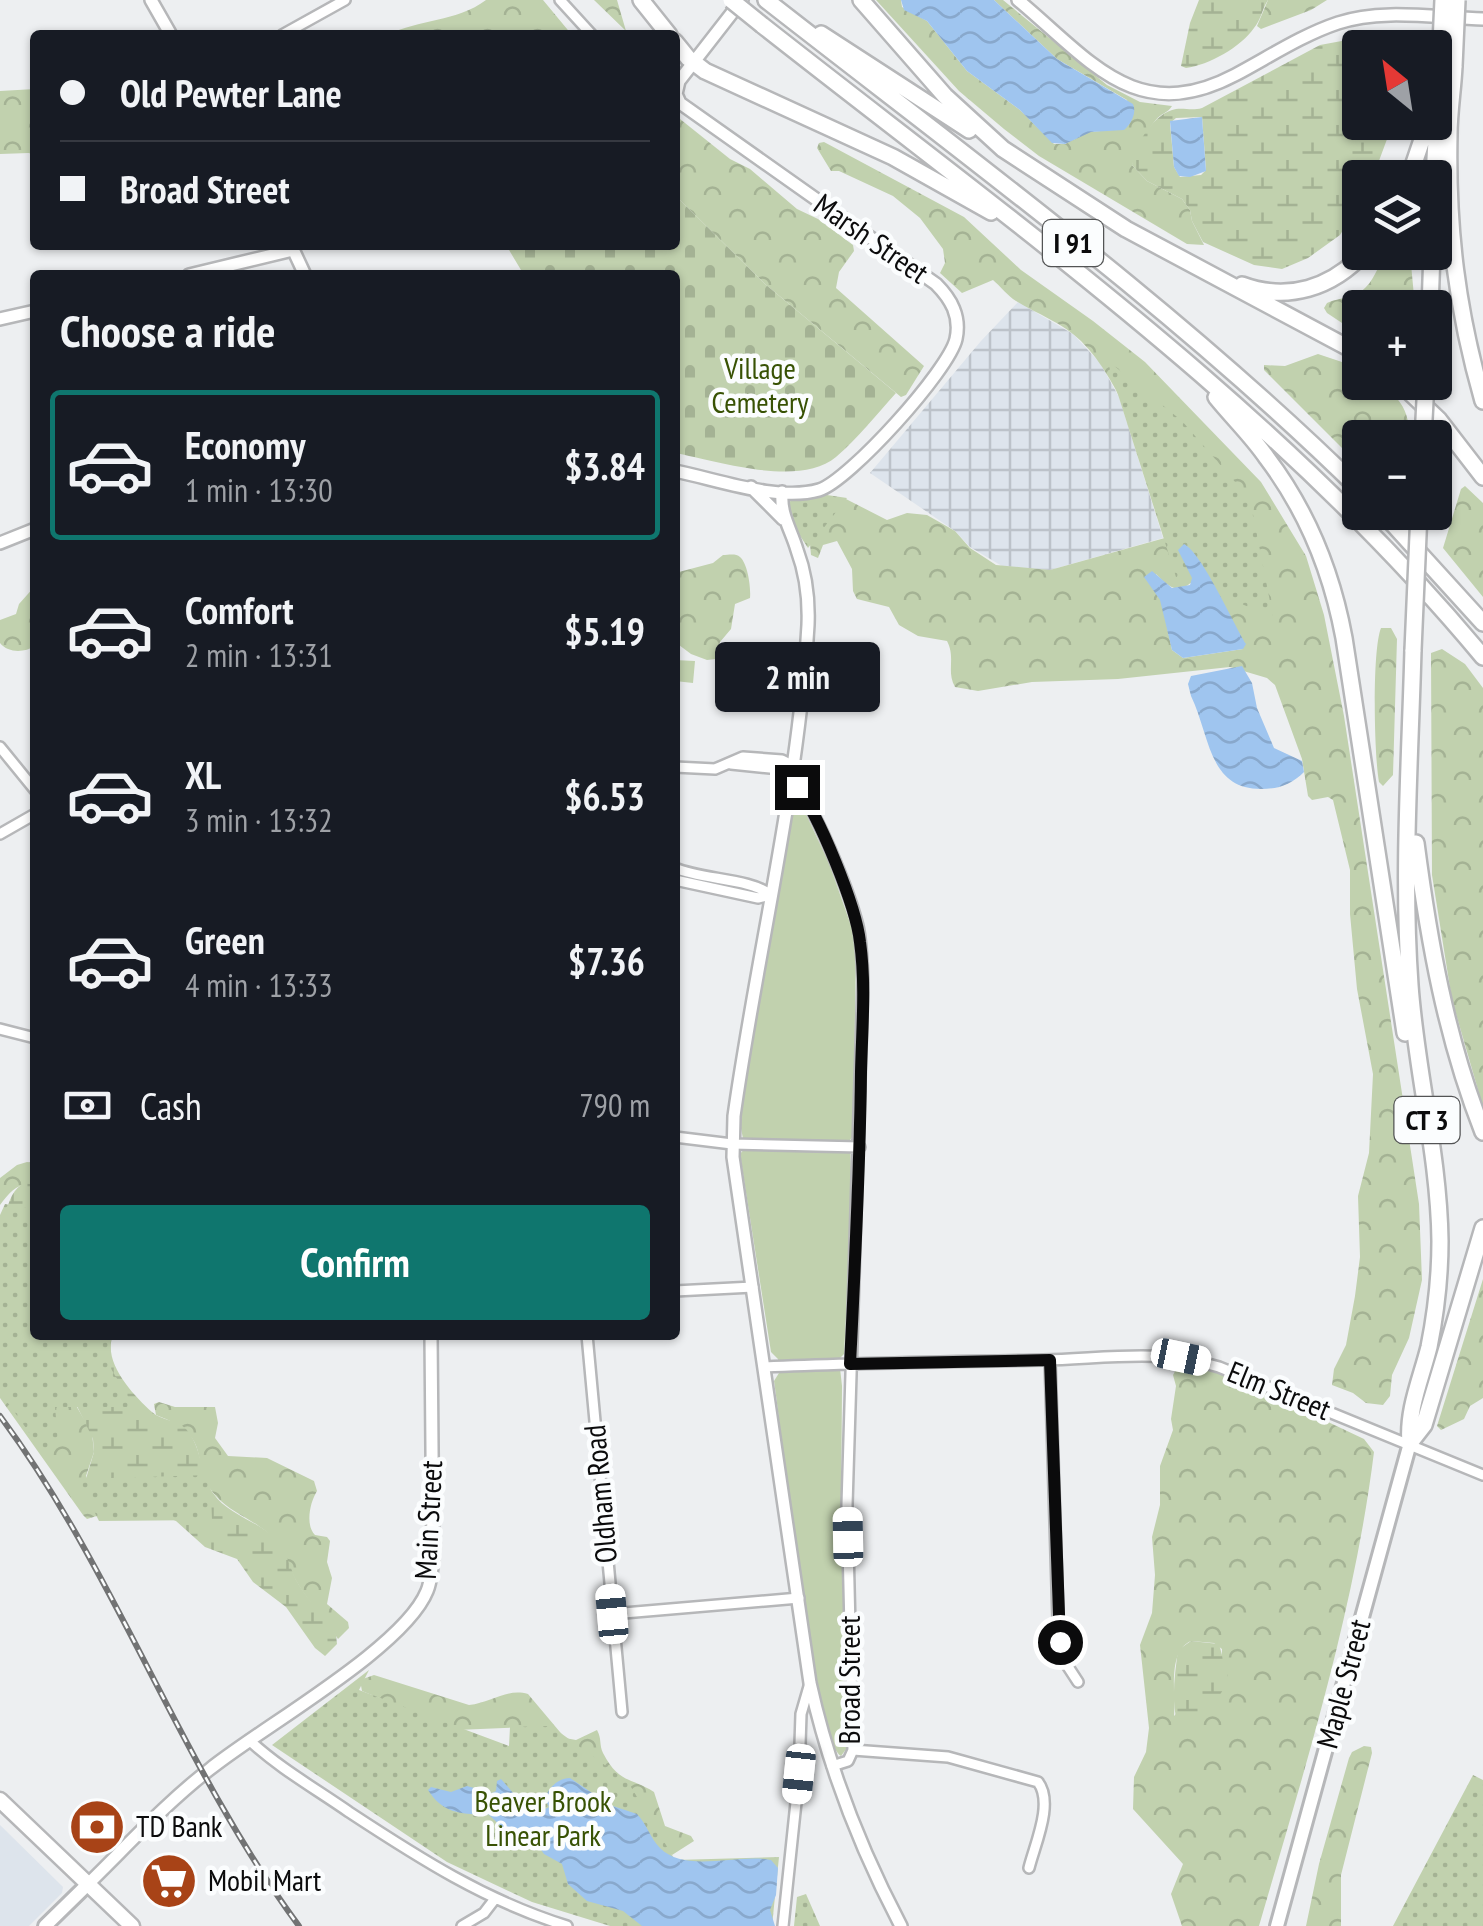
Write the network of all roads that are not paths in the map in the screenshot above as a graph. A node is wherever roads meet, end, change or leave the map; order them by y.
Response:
1 (151, 0) edge
2 (345, 0) edge
3 (560, 0) edge
4 (642, 0) edge
5 (730, 0) edge
6 (742, 0) edge
7 (861, 0) edge
8 (1018, 0) edge
9 (1442, 0) edge
10 (1457, 0) edge
11 (771, 4) edge
12 (1483, 19) edge
13 (800, 27) junction
14 (168, 30) edge
15 (291, 30) edge
16 (587, 30) edge
17 (665, 30) edge
18 (1444, 30) edge
19 (1452, 33) edge
20 (680, 48) edge
21 (692, 62) junction
22 (680, 80) edge
23 (1452, 80) edge
24 (1454, 86) junction
25 (680, 102) edge
26 (1003, 150) junction
27 (1002, 215) junction
28 (284, 250) edge
29 (207, 270) edge
30 (1344, 270) edge
31 (1210, 273) junction
32 (30, 312) edge
33 (0, 318) edge
34 (1342, 345) edge
35 (1483, 366) edge
36 (1200, 374) junction
37 (1418, 400) edge
38 (1483, 401) edge
39 (680, 472) edge
40 (1342, 473) edge
41 (1483, 478) edge
42 (750, 487) junction
43 (782, 492) junction
44 (786, 522) junction
45 (1398, 530) edge
46 (1419, 530) edge
47 (30, 531) edge
48 (0, 543) edge
49 (1483, 623) edge
50 (1483, 658) edge
51 (0, 746) edge
52 (792, 765) junction
53 (680, 767) edge
54 (790, 782) junction
55 (30, 784) edge
56 (1410, 794) junction
57 (30, 817) edge
58 (0, 834) edge
59 (680, 870) edge
60 (680, 882) edge
61 (771, 896) junction
62 (0, 1030) edge
63 (30, 1037) edge
64 (1422, 1088) junction
65 (1483, 1132) edge
66 (680, 1138) edge
67 (732, 1144) junction
68 (860, 1146) junction
69 (1483, 1228) edge
70 (753, 1287) junction
71 (680, 1291) edge
72 (432, 1340) edge
73 (587, 1340) edge
74 (1050, 1360) junction
75 (850, 1364) junction
76 (765, 1367) junction
77 (1410, 1443) junction
78 (1483, 1475) edge
79 (799, 1598) junction
80 (612, 1614) junction
81 (1078, 1682) dead end
82 (810, 1683) junction
83 (622, 1712) dead end
84 (249, 1740) junction
85 (853, 1750) junction
86 (832, 1766) junction
87 (0, 1800) edge
88 (1029, 1868) dead end
89 (88, 1884) junction
90 (494, 1900) junction
91 (545, 1923) edge
92 (45, 1926) edge
93 (132, 1926) edge
94 (462, 1926) edge
95 (566, 1926) edge
96 (782, 1926) edge
97 (901, 1926) edge
98 (1277, 1926) edge

1 - 14 street
2 - 15 street
3 - 16 street
4 - 17 highway
5 - 27 highway, I 91, bridge
6 - 21 street
7 - 26 highway
8 - 12 street
9 - 18 highway, bridge
10 - 19 highway, bridge
11 - 13 highway, I 91
13 - 26 highway
13 - 40 highway, I 91
20 - 21 highway
21 - 22 street
21 - 27 highway
23 - 24 highway
24 - 35 highway
24 - 38 highway
25 - 43 street, Marsh Street
26 - 31 highway
27 - 36 highway, I 91
28 - 29 street
30 - 31 highway
31 - 34 highway
32 - 33 street
36 - 50 highway, I 91
36 - 64 highway
37 - 41 highway
39 - 42 street, Marsh Street
42 - 43 street, Marsh Street
42 - 44 street
43 - 44 street, Broad Street
44 - 52 street, Broad Street
45 - 49 highway
46 - 56 highway, CT 3, bridge
47 - 48 street
51 - 55 street
52 - 53 street
52 - 54 street, Broad Street
54 - 61 street, Broad Street
54 - 68 street, Broad Street
56 - 64 highway, CT 3
56 - 65 highway
57 - 58 street
59 - 61 street
60 - 61 street
61 - 67 street, Broad Street
62 - 63 street
64 - 77 highway, CT 3
66 - 67 street
67 - 68 street
67 - 70 street, Broad Street
68 - 75 street, Broad Street
69 - 77 highway, CT 3
70 - 71 street
70 - 76 street, Broad Street
72 - 84 street, Main Street
73 - 80 street, Oldham Road
74 - 75 street, Elm Street
74 - 77 street, Elm Street
74 - 81 street
75 - 76 street, Elm Street
75 - 85 street, Broad Street
76 - 79 street, Broad Street
77 - 78 street, Elm Street
77 - 98 main road, Maple Street / CT 3
79 - 80 street
79 - 82 street, Broad Street
80 - 83 street, Oldham Road
82 - 86 street, Broad Street
82 - 96 street
84 - 89 street, Main Street
84 - 90 street
85 - 86 street, Broad Street
85 - 88 street
86 - 97 street
87 - 89 main road
89 - 92 main road
89 - 93 main road
90 - 91 street
90 - 94 street
91 - 95 street

